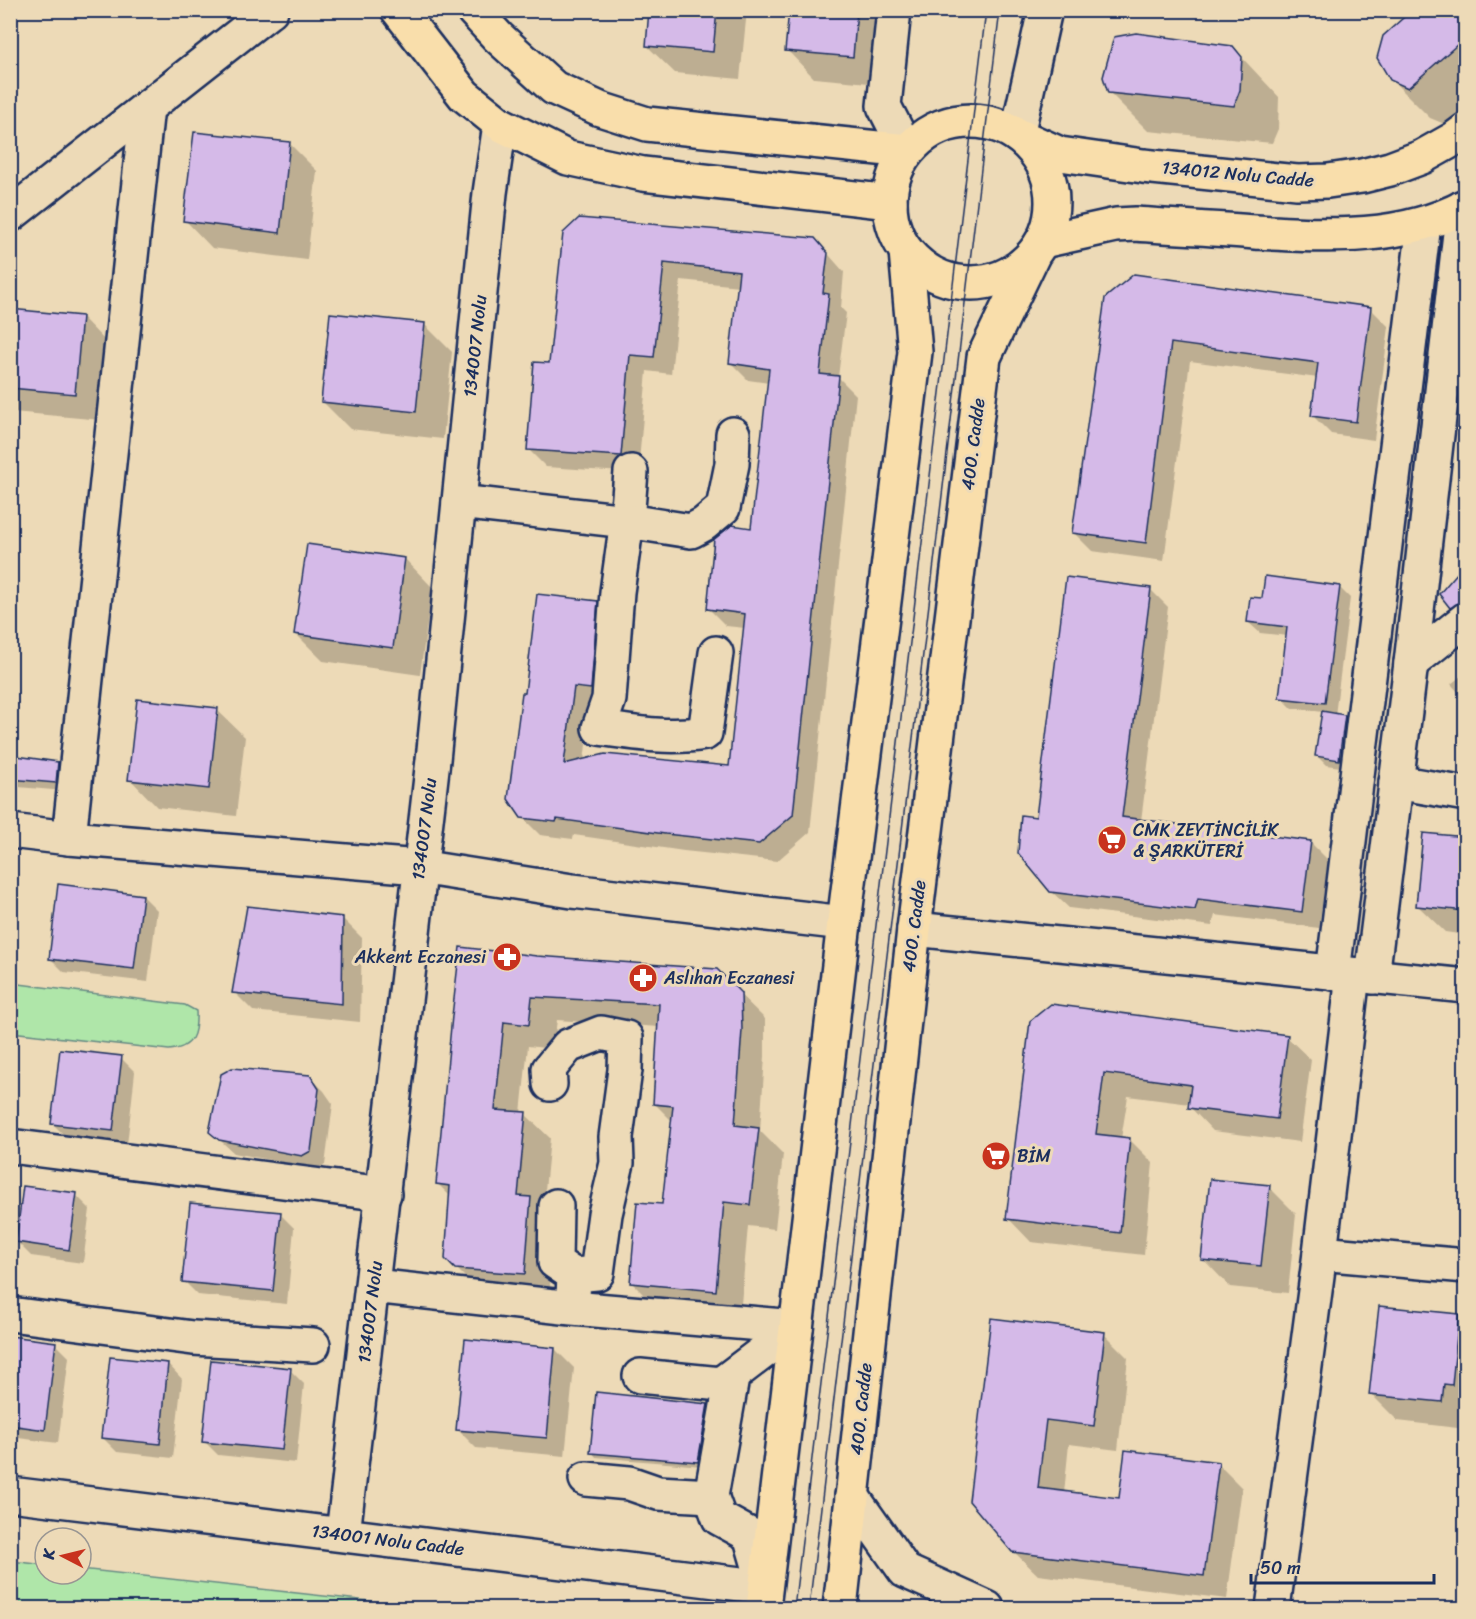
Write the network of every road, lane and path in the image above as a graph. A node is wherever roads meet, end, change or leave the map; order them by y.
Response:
1 (271, 10) edge
2 (398, 10) edge
3 (473, 10) edge
4 (894, 10) edge
5 (1045, 10) edge
6 (147, 107) junction
7 (500, 124) junction
8 (1466, 130) edge
9 (1017, 135) junction
10 (907, 151) junction
11 (890, 202) junction
12 (1464, 206) edge
13 (10, 215) edge
14 (1424, 224) junction
15 (1038, 248) junction
16 (906, 251) junction
17 (733, 434) dead end
18 (631, 472) dead end
19 (459, 502) junction
20 (627, 522) junction
21 (1466, 619) edge
22 (716, 653) dead end
23 (1411, 663) junction
24 (1395, 782) junction
25 (1466, 794) edge
26 (10, 831) edge
27 (69, 838) junction
28 (419, 867) junction
29 (844, 923) junction
30 (914, 929) junction
31 (1353, 975) junction
32 (1466, 986) edge
33 (550, 1084) dead end
34 (10, 1146) edge
35 (384, 1194) junction
36 (556, 1206) dead end
37 (1320, 1253) junction
38 (1466, 1266) edge
39 (574, 1275) junction
40 (373, 1286) junction
41 (572, 1308) junction
42 (10, 1314) edge
43 (796, 1328) junction
44 (314, 1345) dead end
45 (640, 1376) dead end
46 (732, 1378) junction
47 (586, 1479) dead end
48 (10, 1494) edge
49 (711, 1496) junction
50 (852, 1496) junction
51 (343, 1534) junction
52 (764, 1598) edge
53 (840, 1608) edge
54 (987, 1608) edge
55 (1273, 1608) edge

1 - 6 street
2 - 7 main road
3 - 10 main road
4 - 10 street
5 - 9 street
6 - 13 street
6 - 27 street
7 - 11 main road
7 - 19 street, 134007 Nolu
8 - 9 main road, 134012 Nolu Cadde
9 - 10 main road
9 - 15 main road
10 - 11 main road
11 - 16 main road
12 - 14 main road
12 - 23 street
14 - 15 main road
14 - 31 street
15 - 16 main road
15 - 30 main road, 400. Cadde
16 - 29 main road
17 - 20 street
18 - 20 street
19 - 20 street
19 - 28 street, 134007 Nolu
20 - 22 street
21 - 23 street
23 - 24 street
24 - 25 street
24 - 31 street
26 - 27 street
27 - 28 street
28 - 29 street
28 - 35 street, 134007 Nolu
29 - 43 main road
30 - 31 street
30 - 50 main road, 400. Cadde
31 - 32 street
31 - 37 street
33 - 39 street
34 - 35 street
35 - 40 street, 134007 Nolu
36 - 39 street
37 - 38 street
37 - 55 street
39 - 41 street
40 - 41 street
40 - 51 street, 134007 Nolu
41 - 43 street
42 - 44 street
43 - 46 street
43 - 52 main road
45 - 46 street
46 - 49 street
47 - 49 street
48 - 51 street, 134001 Nolu Cadde
49 - 52 street
50 - 53 main road, 400. Cadde
50 - 54 street
51 - 52 street, 134001 Nolu Cadde

